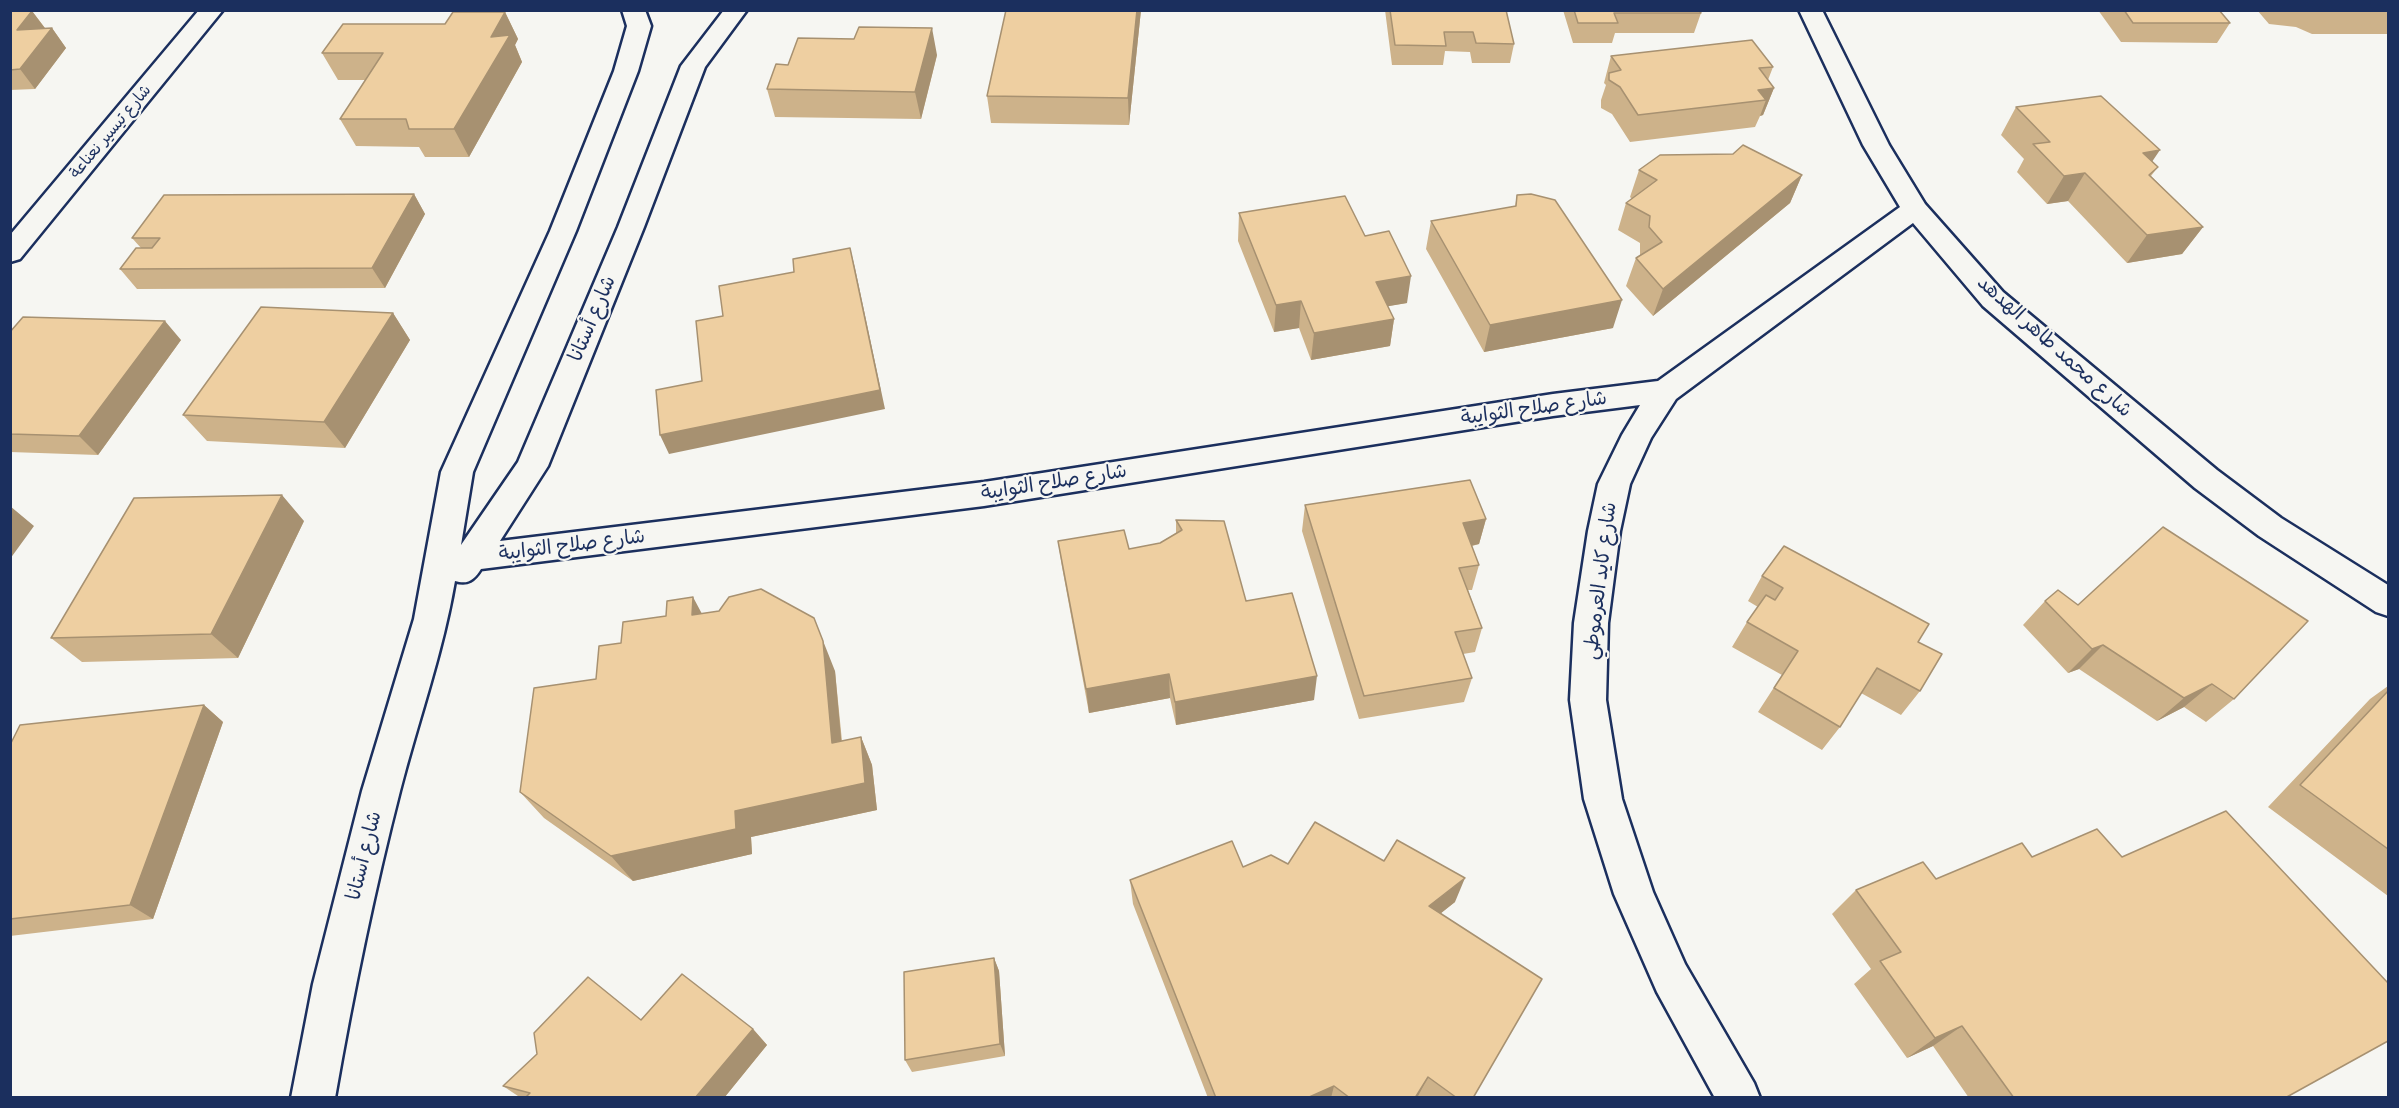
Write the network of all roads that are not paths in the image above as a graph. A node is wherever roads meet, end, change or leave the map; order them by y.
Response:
1 (212, 10) edge
2 (633, 10) edge
3 (736, 10) edge
4 (1810, 10) edge
5 (1915, 209) junction
6 (10, 253) edge
7 (1665, 391) junction
8 (456, 559) junction
9 (2388, 602) edge
10 (314, 1098) edge
11 (1739, 1098) edge

1 - 6 street, شارع تيسير نعناعة
2 - 8 street, شارع أستانا
3 - 8 street, شارع أستانا
4 - 5 street, شارع محمد طاهر الهدهد
5 - 7 street, شارع كايد العرموطي
5 - 9 street, شارع محمد طاهر الهدهد
7 - 8 street, شارع صلاح الثوايبة
7 - 11 street, شارع كايد العرموطي
8 - 10 street, شارع أستانا

